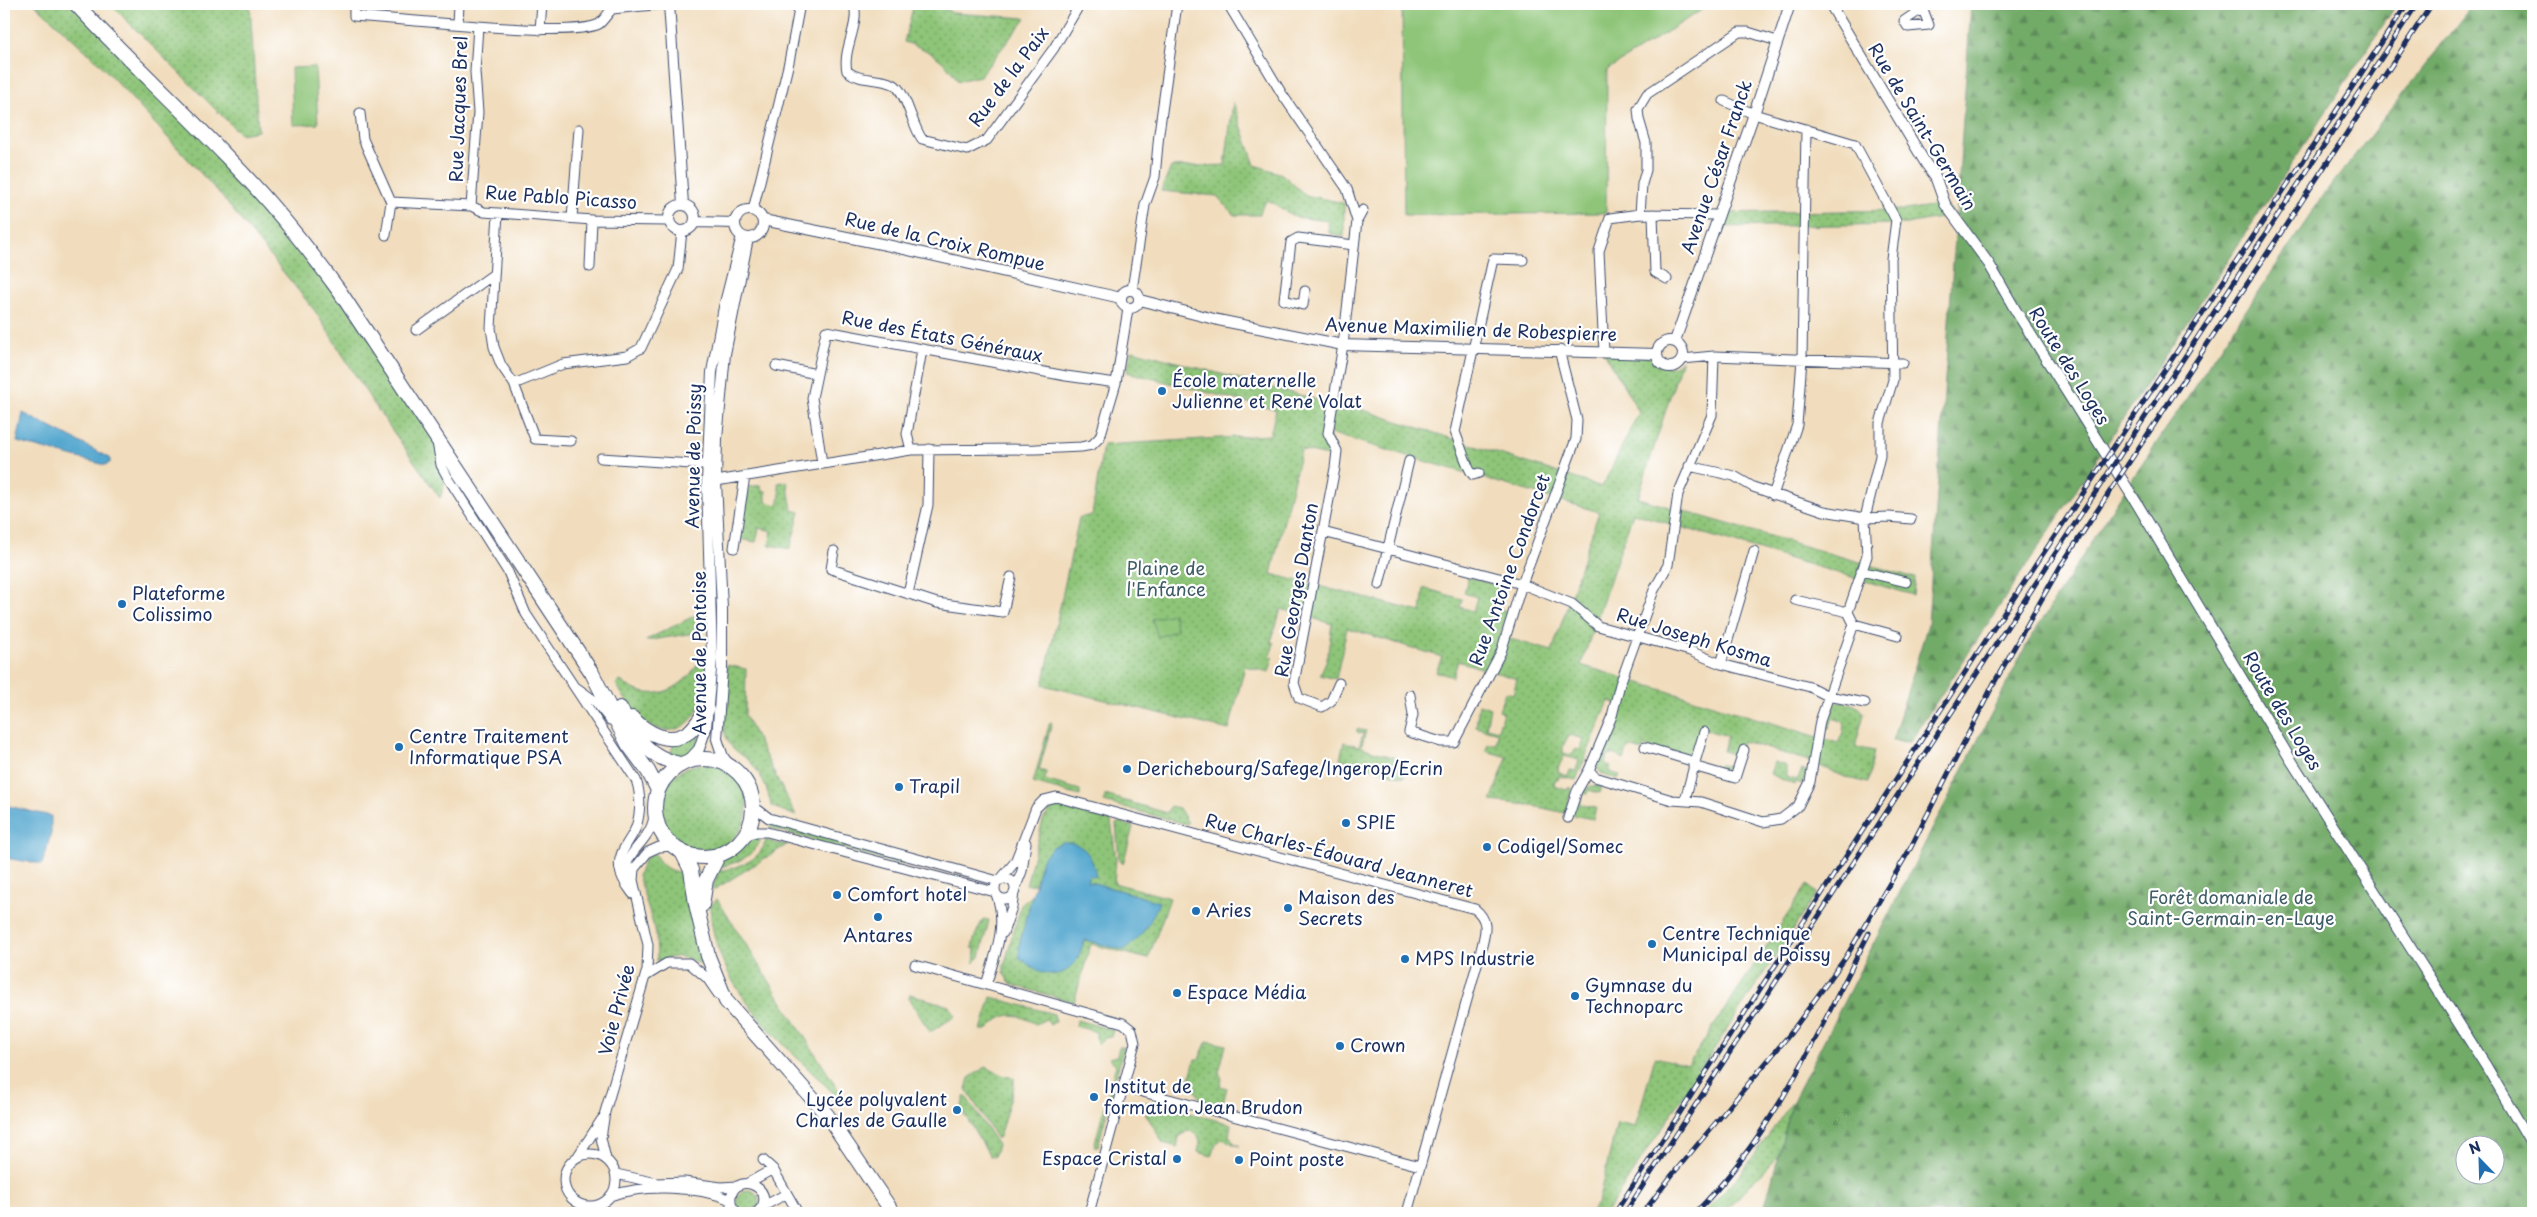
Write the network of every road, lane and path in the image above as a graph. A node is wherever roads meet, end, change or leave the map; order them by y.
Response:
1 (76, 4) edge
2 (354, 4) edge
3 (459, 4) edge
4 (542, 4) edge
5 (664, 4) edge
6 (669, 4) edge
7 (800, 4) edge
8 (854, 4) edge
9 (1080, 4) edge
10 (1177, 4) edge
11 (1228, 4) edge
12 (1790, 4) edge
13 (1830, 4) edge
14 (1922, 6) edge
15 (458, 24) junction
16 (478, 26) junction
17 (540, 30) junction
18 (1777, 41) junction
19 (1724, 101) dead end
20 (360, 113) dead end
21 (1754, 114) junction
22 (579, 129) dead end
23 (1806, 129) junction
24 (391, 202) junction
25 (471, 206) junction
26 (678, 206) junction
27 (753, 210) junction
28 (1363, 210) dead end
29 (498, 213) junction
30 (1640, 214) junction
31 (1653, 214) junction
32 (1718, 215) junction
33 (572, 218) junction
34 (592, 220) junction
35 (763, 220) junction
36 (669, 221) junction
37 (1357, 221) junction
38 (696, 222) junction
39 (734, 223) junction
40 (682, 231) junction
41 (386, 235) dead end
42 (745, 237) junction
43 (1354, 246) junction
44 (1523, 260) dead end
45 (590, 267) dead end
46 (494, 274) junction
47 (1667, 279) dead end
48 (1132, 290) junction
49 (2005, 290) joint
50 (1305, 291) dead end
51 (1121, 298) junction
52 (1140, 300) junction
53 (1128, 309) junction
54 (416, 330) dead end
55 (1675, 342) junction
56 (1343, 345) junction
57 (1473, 348) junction
58 (922, 350) junction
59 (1559, 350) junction
60 (1604, 352) junction
61 (1656, 354) junction
62 (1714, 356) junction
63 (1682, 359) junction
64 (1802, 359) junction
65 (1899, 363) junction
66 (776, 366) dead end
67 (818, 374) junction
68 (1116, 383) junction
69 (514, 384) junction
70 (436, 437) junction
71 (570, 441) dead end
72 (929, 449) junction
73 (911, 450) junction
74 (601, 458) dead end
75 (1409, 461) dead end
76 (822, 463) junction
77 (707, 465) junction
78 (1689, 466) junction
79 (1479, 473) dead end
80 (745, 476) junction
81 (711, 481) junction
82 (1773, 495) junction
83 (1865, 518) junction
84 (1911, 519) dead end
85 (1323, 532) junction
86 (718, 536) joint
87 (734, 548) dead end
88 (1387, 548) junction
89 (834, 551) dead end
90 (1754, 551) dead end
91 (1861, 571) junction
92 (1011, 577) dead end
93 (1906, 582) dead end
94 (1522, 584) junction
95 (1379, 585) dead end
96 (719, 590) junction
97 (908, 594) junction
98 (1795, 600) dead end
99 (1848, 612) junction
100 (1854, 624) junction
101 (1637, 636) junction
102 (1898, 636) dead end
103 (1721, 664) junction
104 (592, 673) junction
105 (1339, 683) dead end
106 (574, 687) junction
107 (1410, 695) dead end
108 (1828, 696) junction
109 (1865, 703) dead end
110 (619, 705) junction
111 (707, 710) junction
112 (1704, 732) dead end
113 (625, 738) junction
114 (1645, 747) dead end
115 (1744, 750) dead end
116 (684, 763) junction
117 (1694, 764) junction
118 (731, 767) junction
119 (1589, 770) junction
120 (658, 790) junction
121 (1685, 800) junction
122 (752, 801) junction
123 (654, 812) junction
124 (1568, 818) dead end
125 (744, 836) junction
126 (1026, 838) junction
127 (678, 849) junction
128 (718, 854) junction
129 (999, 880) junction
130 (1015, 891) junction
131 (995, 893) junction
132 (633, 894) junction
133 (642, 915) junction
134 (998, 942) junction
135 (704, 943) junction
136 (915, 966) dead end
137 (646, 976) junction
138 (986, 985) junction
139 (726, 1000) junction
140 (1124, 1086) junction
141 (605, 1112) junction
142 (2533, 1146) edge
143 (577, 1158) junction
144 (606, 1159) junction
145 (763, 1160) dead end
146 (1420, 1166) junction
147 (773, 1169) junction
148 (616, 1174) junction
149 (748, 1183) junction
150 (737, 1186) junction
151 (786, 1194) junction
152 (610, 1196) junction
153 (731, 1200) junction
154 (759, 1210) edge
155 (738, 1213) edge
156 (798, 1213) edge
157 (892, 1213) edge
158 (1089, 1213) edge
159 (1407, 1213) edge

1 - 70 main road
2 - 15 street
3 - 15 street
4 - 17 street
5 - 17 street, Rue Jacques Brel
6 - 26 street
7 - 27 street
8 - 9 street, Rue de la Paix
10 - 48 street
11 - 37 street
12 - 18 street, Avenue César Franck
13 - 49 street, Rue de Saint-Germain
14 - 14 street
15 - 16 street
16 - 17 street, Rue Jacques Brel
16 - 25 street, Rue Jacques Brel
18 - 21 street, Avenue César Franck
18 - 30 street
19 - 21 street
20 - 24 street
21 - 23 street
21 - 32 street, Avenue César Franck
22 - 33 street
23 - 64 street
23 - 65 street
24 - 25 street, Rue Pablo Picasso
24 - 41 street
25 - 29 street, Rue Pablo Picasso
26 - 36 street
26 - 38 street
27 - 35 street
27 - 39 street
28 - 37 street
29 - 33 street, Rue Pablo Picasso
29 - 46 street
30 - 31 street
30 - 60 street
31 - 32 street
31 - 47 street
32 - 55 street, Avenue César Franck
33 - 34 street, Rue Pablo Picasso
34 - 36 street, Rue Pablo Picasso
34 - 45 street
35 - 42 street
35 - 51 street, Rue de la Croix Rompue
36 - 40 street
37 - 43 street
38 - 39 street
38 - 40 street
39 - 42 street
40 - 69 street
42 - 77 street, Avenue de Poissy
42 - 81 street, Avenue de Poissy
43 - 50 street
43 - 56 street
44 - 57 street
46 - 54 street
46 - 69 street
48 - 51 street
48 - 52 street
49 - 142 street, Route des Loges
51 - 53 street
52 - 53 street
52 - 56 street, Avenue Maximilien de Robespierre
53 - 68 street
55 - 61 street
55 - 63 street
56 - 57 street, Avenue Maximilien de Robespierre
56 - 85 street, Rue Georges Danton
57 - 59 street, Avenue Maximilien de Robespierre
57 - 79 street
58 - 67 street, Rue des États Généraux
58 - 68 street, Rue des États Généraux
58 - 73 street
59 - 60 street, Avenue Maximilien de Robespierre
59 - 94 street, Rue Antoine Condorcet
60 - 61 street, Avenue Maximilien de Robespierre
61 - 63 street
62 - 63 street
62 - 64 street
62 - 78 street
64 - 65 street
64 - 82 street
65 - 83 street
66 - 67 street
67 - 76 street, Rue des États Généraux
68 - 72 street
69 - 71 street
70 - 104 main road
70 - 106 street
72 - 73 street
72 - 97 street
73 - 76 street
74 - 77 street
75 - 88 street
76 - 80 street
77 - 81 street, Avenue de Poissy
78 - 82 street
78 - 101 street
80 - 81 street
80 - 87 street
81 - 86 street, Avenue de Poissy
81 - 96 street, Avenue de Poissy
82 - 83 street
83 - 84 street
83 - 91 street
85 - 88 street, Rue Joseph Kosma
85 - 105 street, Rue Georges Danton
86 - 96 street, Avenue de Pontoise
88 - 94 street, Rue Joseph Kosma
88 - 95 street
89 - 97 street
90 - 103 street
91 - 93 street
91 - 99 street
92 - 97 street
94 - 101 street, Rue Joseph Kosma
94 - 107 street, Rue Antoine Condorcet
96 - 111 street, Avenue de Pontoise
96 - 118 street, Avenue de Pontoise
98 - 99 street
99 - 100 street
100 - 102 street
100 - 108 street
101 - 103 street, Rue Joseph Kosma
101 - 119 street
103 - 108 street, Rue Joseph Kosma
104 - 110 main road
104 - 113 main road
106 - 113 street
106 - 132 street
108 - 109 street, Rue Joseph Kosma
108 - 121 street
110 - 111 main road
110 - 116 main road
111 - 116 street, Avenue de Pontoise
112 - 117 street
113 - 120 main road
114 - 117 street
115 - 117 street
116 - 118 main road
116 - 120 main road
117 - 121 street
118 - 122 main road
119 - 121 street
119 - 124 street
120 - 123 main road
122 - 125 main road
122 - 129 street
123 - 127 main road
123 - 132 street
125 - 128 main road
125 - 131 street
126 - 129 street, Rue Charles-Édouard Jeanneret
126 - 130 street, Rue Charles-Édouard Jeanneret
126 - 146 street, Rue Charles-Édouard Jeanneret
127 - 128 main road
127 - 133 street
127 - 135 main road
128 - 135 main road
129 - 130 street
129 - 131 street
130 - 131 street
130 - 134 street, Rue Charles-Édouard Jeanneret
131 - 134 street
132 - 133 street
133 - 137 street, Voie Privée
134 - 138 street
135 - 139 main road
136 - 138 street
137 - 139 street
137 - 141 street, Voie Privée
138 - 140 street
139 - 157 main road
140 - 146 street
140 - 158 street
141 - 143 street
141 - 144 street
143 - 144 street
143 - 152 street
144 - 148 street
145 - 147 street
146 - 159 street, Rue Charles-Édouard Jeanneret
147 - 149 street
147 - 151 street
148 - 150 street
148 - 152 street
149 - 150 street
149 - 154 street
150 - 153 street
151 - 154 street
151 - 156 street
152 - 153 street
153 - 155 street

